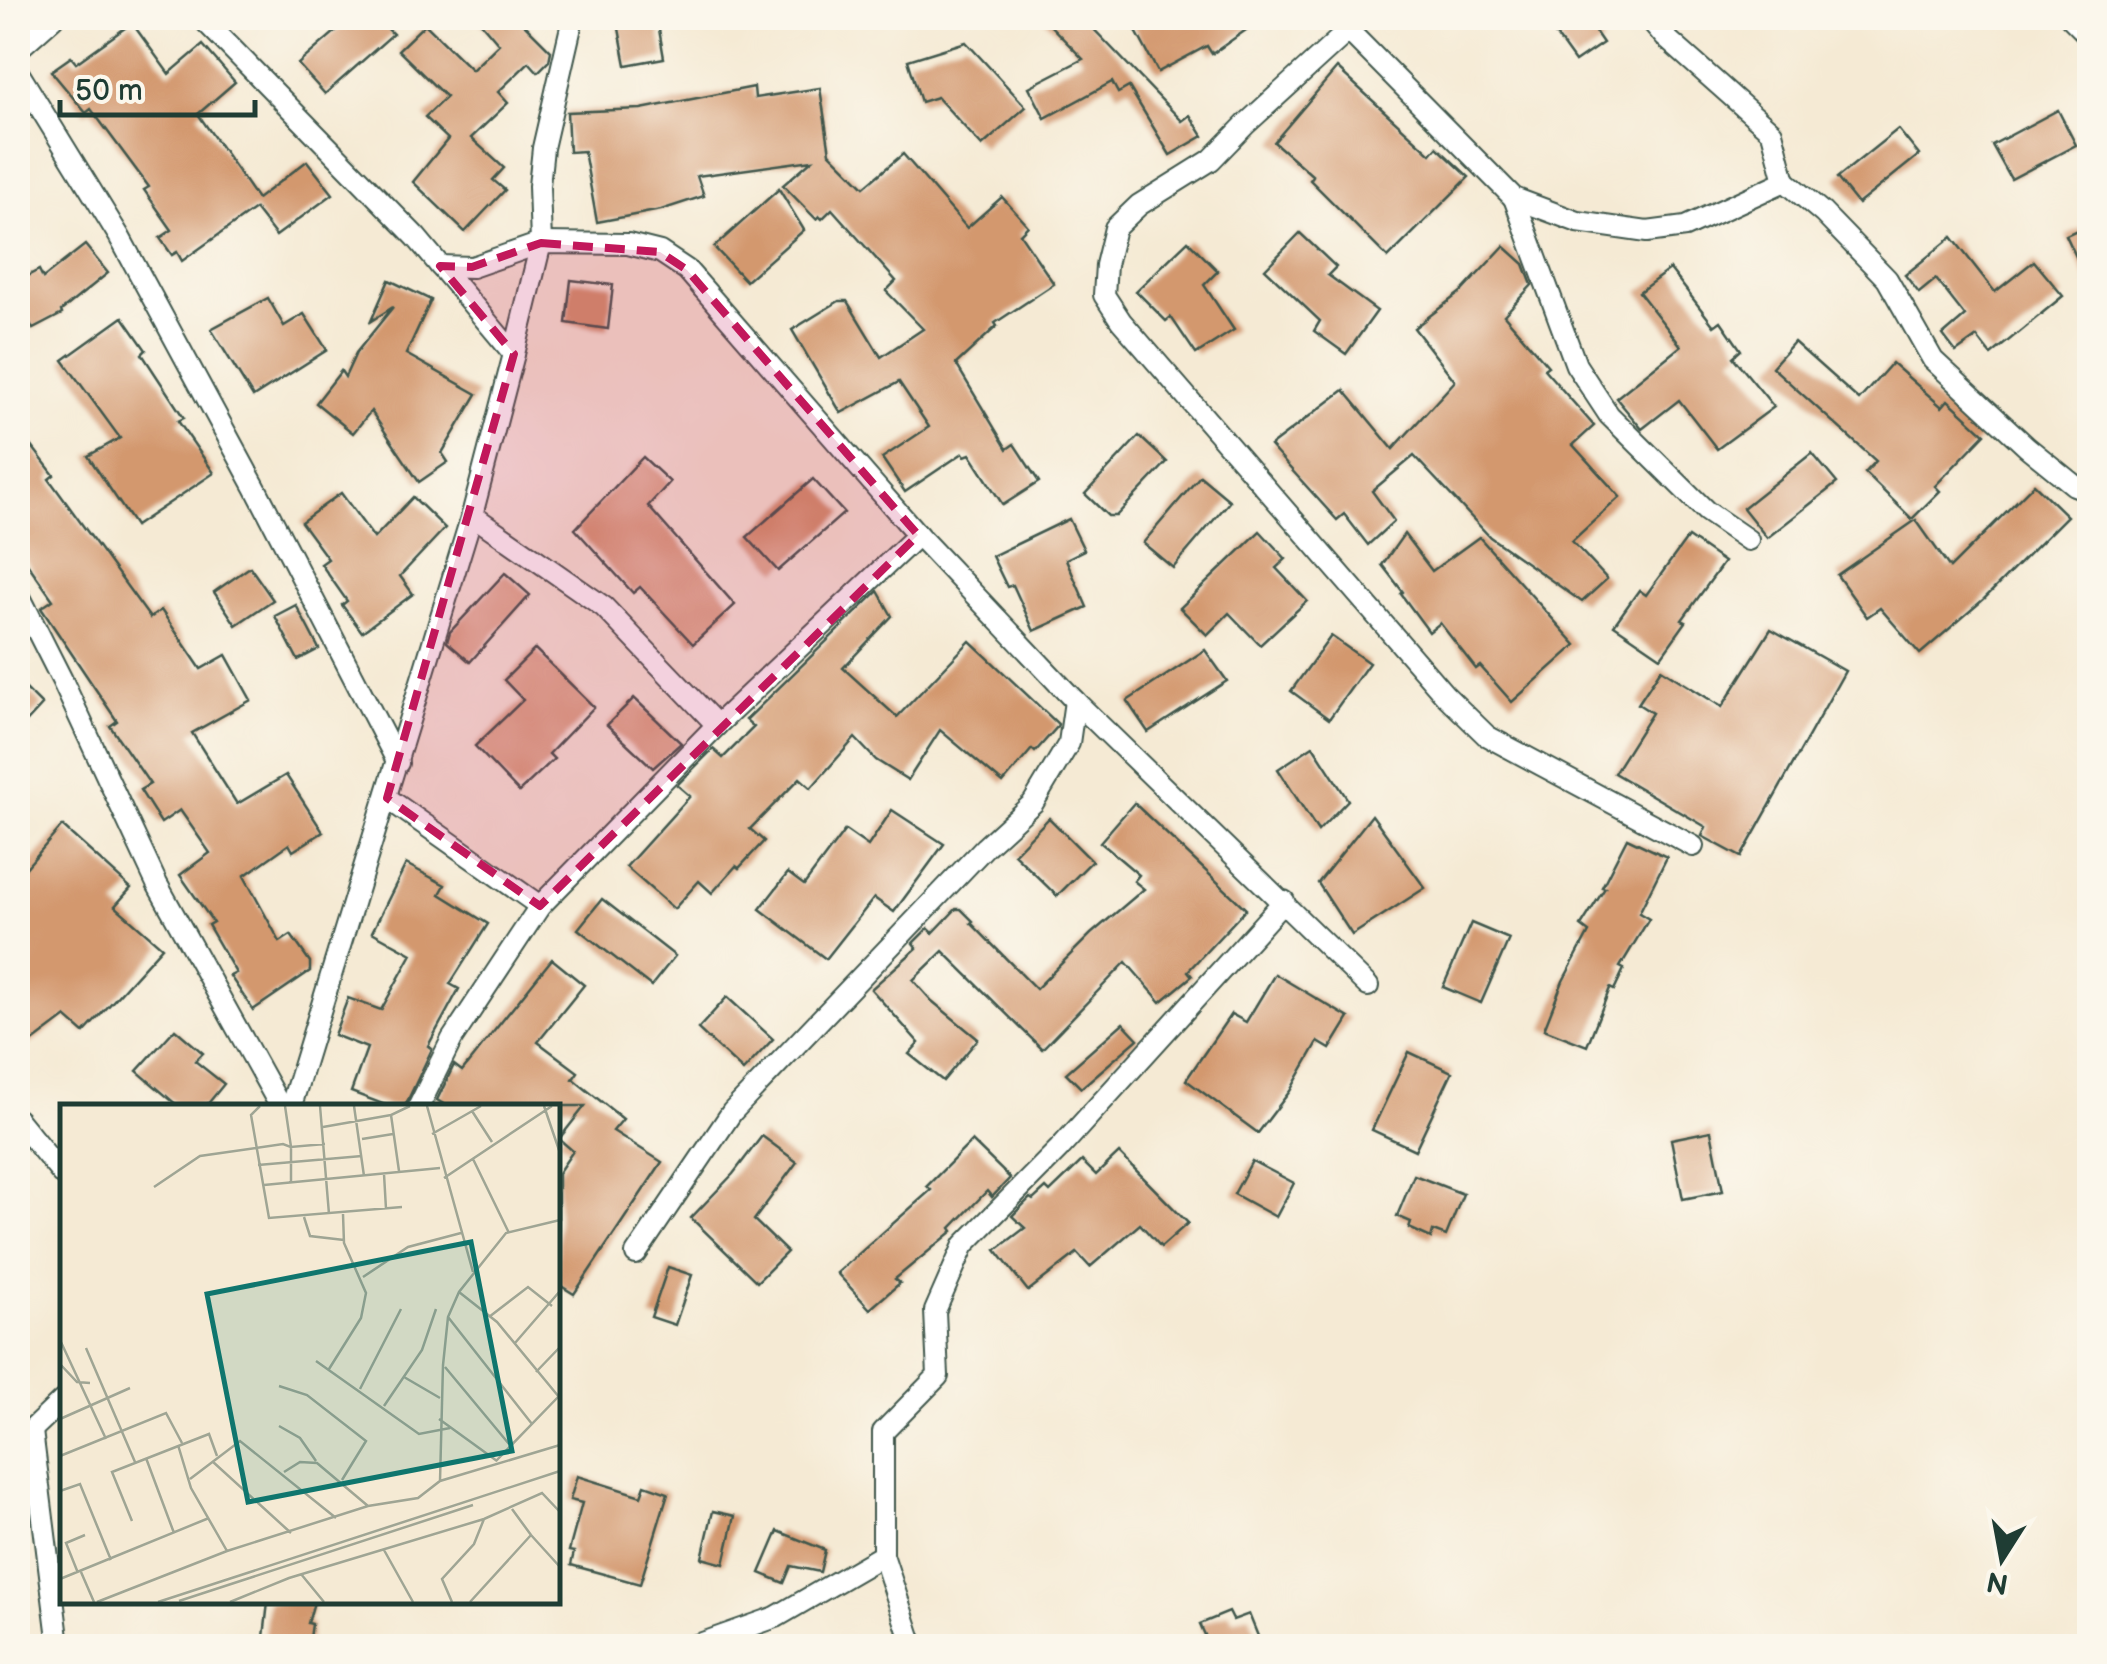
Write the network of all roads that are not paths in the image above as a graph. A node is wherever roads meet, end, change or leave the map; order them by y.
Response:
1 (52, 18) edge
2 (202, 18) edge
3 (573, 18) edge
4 (1650, 18) edge
5 (2071, 18) edge
6 (1342, 24) edge
7 (2090, 38) edge
8 (18, 49) edge
9 (18, 72) edge
10 (1785, 181) junction
11 (1514, 198) junction
12 (541, 243) junction
13 (440, 266) junction
14 (514, 354) junction
15 (2090, 491) edge
16 (472, 515) junction
17 (918, 535) junction
18 (1748, 540) dead end
19 (18, 593) edge
20 (1075, 702) junction
21 (717, 726) junction
22 (398, 763) junction
23 (387, 798) junction
24 (1692, 846) dead end
25 (1284, 900) junction
26 (540, 906) junction
27 (1368, 986) dead end
28 (279, 1104) edge
29 (293, 1104) edge
30 (420, 1104) edge
31 (18, 1120) edge
32 (60, 1172) edge
33 (636, 1254) dead end
34 (60, 1403) edge
35 (25, 1437) edge
36 (883, 1555) junction
37 (59, 1646) edge
38 (694, 1646) edge
39 (913, 1646) edge

1 - 8 street
2 - 13 street
3 - 12 street
4 - 10 street
5 - 7 street
6 - 11 street
6 - 24 street
9 - 22 street
10 - 11 street
10 - 15 street
11 - 18 street
12 - 13 street
12 - 14 street
12 - 17 street
13 - 14 street
14 - 16 street
16 - 21 street
16 - 22 street
17 - 20 street
17 - 21 street
19 - 28 street
20 - 25 street
20 - 33 street
21 - 26 street
22 - 23 street
23 - 26 street
23 - 29 street
25 - 27 street
25 - 36 street
26 - 30 street
31 - 32 street
34 - 35 street
35 - 37 street
36 - 38 street
36 - 39 street

